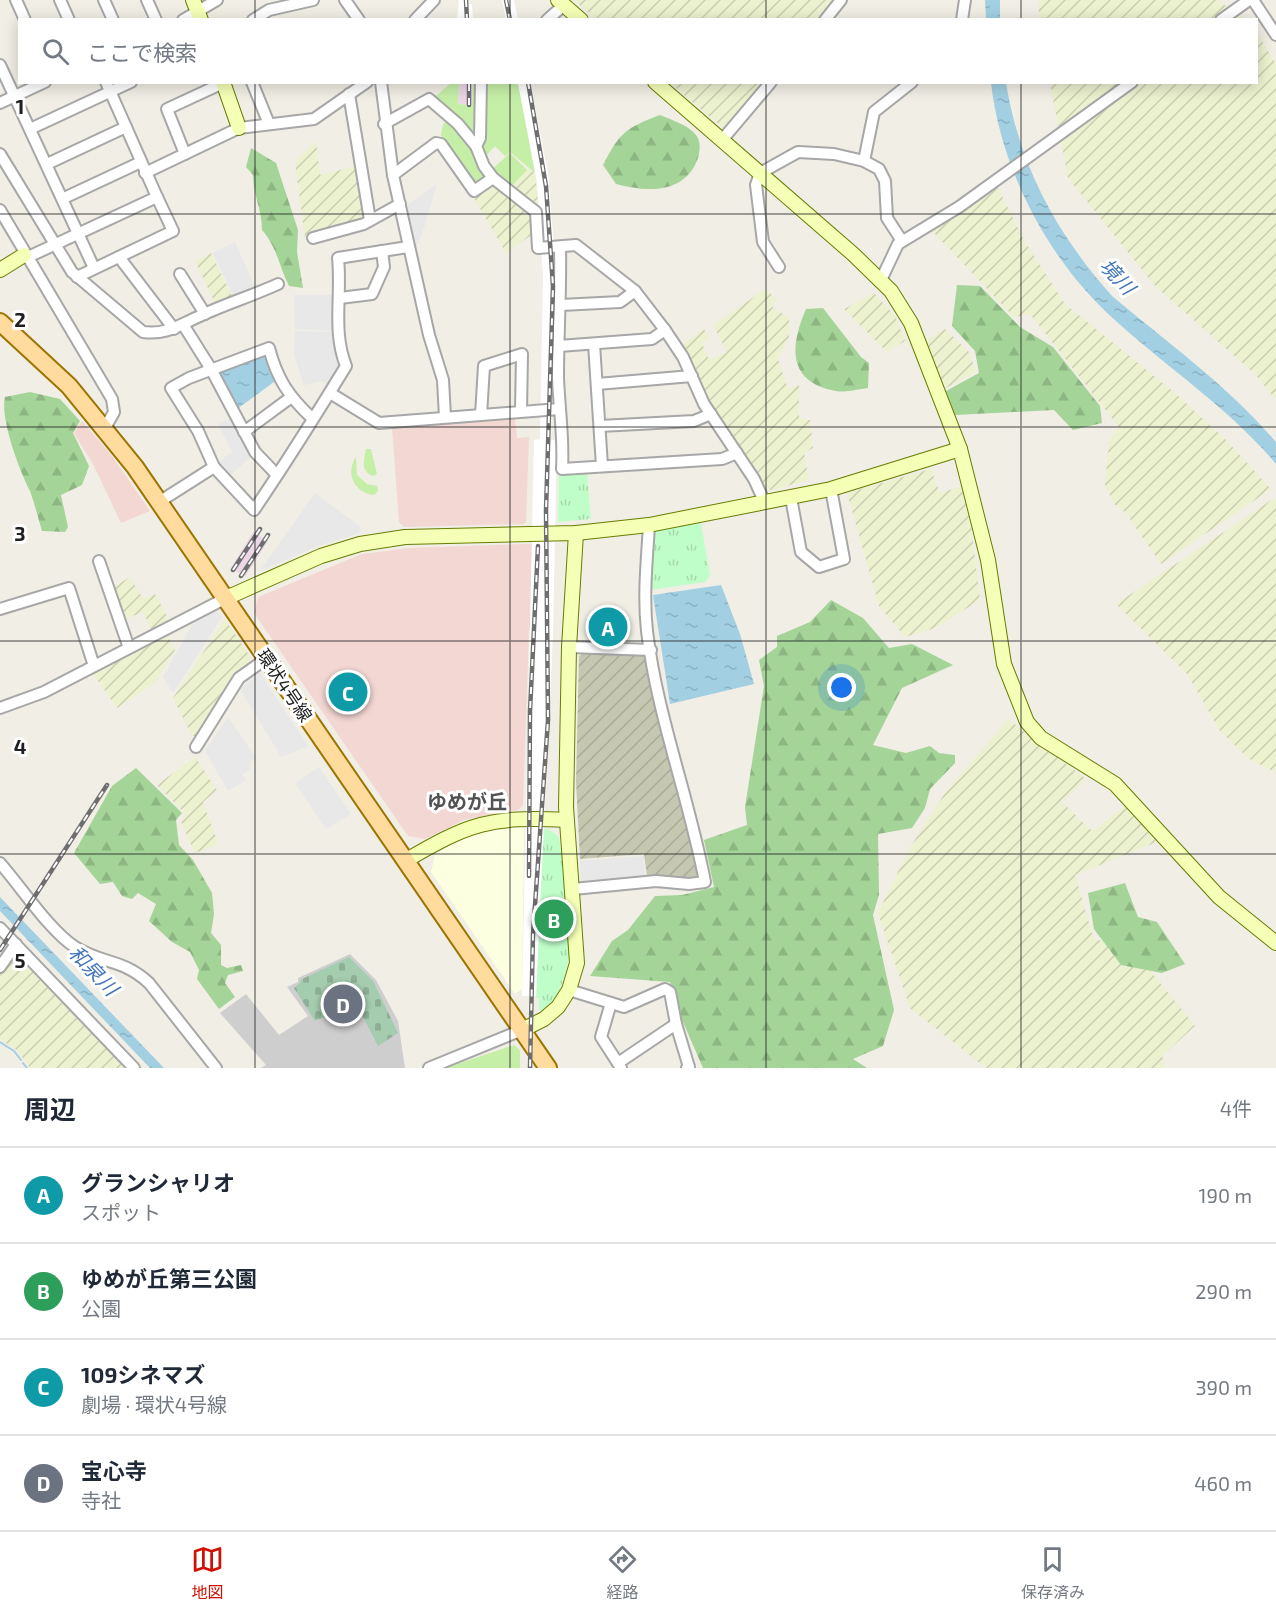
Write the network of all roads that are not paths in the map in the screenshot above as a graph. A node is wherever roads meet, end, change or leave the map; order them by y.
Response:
1 (16, 0) edge
2 (60, 0) edge
3 (104, 0) edge
4 (147, 0) edge
5 (217, 0) edge
6 (313, 0) edge
7 (345, 0) edge
8 (434, 0) edge
9 (841, 0) edge
10 (965, 0) edge
11 (1251, 0) edge
12 (561, 2) edge
13 (284, 3) edge
14 (197, 11) edge
15 (24, 18) edge
16 (68, 18) edge
17 (112, 18) edge
18 (155, 18) edge
19 (257, 18) edge
20 (358, 18) edge
21 (417, 18) edge
22 (549, 18) edge
23 (579, 18) edge
24 (827, 18) edge
25 (962, 18) edge
26 (1224, 18) edge
27 (1276, 35) edge
28 (0, 65) edge
29 (41, 84) edge
30 (221, 84) edge
31 (223, 84) edge
32 (253, 84) edge
33 (364, 84) edge
34 (381, 84) edge
35 (481, 84) edge
36 (657, 84) edge
37 (769, 84) edge
38 (909, 84) edge
39 (1129, 84) edge
40 (108, 87) edge
41 (349, 94) junction
42 (15, 96) junction
43 (0, 103) edge
44 (269, 124) junction
45 (384, 124) junction
46 (126, 128) junction
47 (239, 128) junction
48 (30, 129) junction
49 (722, 140) junction
50 (476, 146) junction
51 (0, 154) edge
52 (185, 154) junction
53 (864, 161) junction
54 (141, 162) junction
55 (47, 164) junction
56 (145, 173) junction
57 (760, 173) junction
58 (393, 175) junction
59 (493, 178) junction
60 (64, 198) junction
61 (157, 198) junction
62 (400, 204) junction
63 (0, 210) edge
64 (370, 220) junction
65 (79, 233) junction
66 (313, 238) dead end
67 (902, 241) junction
68 (56, 244) junction
69 (408, 247) junction
70 (560, 247) junction
71 (382, 251) junction
72 (26, 256) junction
73 (119, 257) junction
74 (779, 267) dead end
75 (94, 268) junction
76 (0, 270) edge
77 (180, 274) dead end
78 (77, 277) junction
79 (881, 280) junction
80 (278, 284) dead end
81 (635, 291) junction
82 (340, 298) junction
83 (561, 305) junction
84 (205, 314) junction
85 (0, 322) edge
86 (179, 328) junction
87 (665, 330) junction
88 (594, 344) junction
89 (559, 346) junction
90 (211, 369) junction
91 (692, 376) junction
92 (597, 384) junction
93 (330, 393) junction
94 (290, 398) junction
95 (559, 409) junction
96 (520, 411) junction
97 (711, 414) junction
98 (481, 415) junction
99 (445, 417) junction
100 (313, 420) junction
101 (600, 426) junction
102 (105, 428) junction
103 (244, 432) junction
104 (960, 449) junction
105 (737, 453) junction
106 (602, 466) junction
107 (214, 467) junction
108 (277, 475) junction
109 (831, 489) junction
110 (791, 498) junction
111 (159, 502) junction
112 (765, 503) junction
113 (649, 525) junction
114 (576, 533) junction
115 (99, 561) dead end
116 (226, 598) junction
117 (0, 609) edge
118 (569, 647) junction
119 (129, 648) junction
120 (651, 650) junction
121 (267, 658) junction
122 (94, 666) junction
123 (0, 708) edge
124 (196, 747) dead end
125 (566, 820) junction
126 (405, 861) junction
127 (0, 863) edge
128 (573, 889) junction
129 (0, 928) edge
130 (1276, 942) edge
131 (16, 944) junction
132 (0, 967) edge
133 (568, 990) junction
134 (611, 1003) junction
135 (676, 1024) junction
136 (522, 1030) junction
137 (619, 1066) edge
138 (134, 1068) edge
139 (216, 1068) edge
140 (429, 1068) edge
141 (548, 1068) edge
142 (687, 1068) edge

1 - 15 street
2 - 16 street
3 - 17 street
4 - 18 street
5 - 14 street
6 - 13 street
7 - 20 street
8 - 21 street
9 - 24 street
10 - 25 street
11 - 26 street
11 - 27 street
12 - 22 street
12 - 23 street
13 - 19 street
28 - 42 street
29 - 42 street
30 - 52 street
31 - 47 street
32 - 44 street
33 - 41 street
34 - 45 street
35 - 50 street
36 - 49 street
37 - 49 street
38 - 53 street
39 - 67 street
40 - 46 street
40 - 48 street
41 - 44 street
41 - 64 street
42 - 43 street
42 - 48 street
44 - 47 street
45 - 50 street
45 - 58 street
46 - 54 street
46 - 55 street
47 - 52 street
48 - 55 street
49 - 57 street
50 - 59 street
51 - 68 street
52 - 56 street
53 - 57 street
53 - 67 street
54 - 56 street
54 - 60 street
55 - 60 street
56 - 61 street
57 - 74 street
57 - 79 street
58 - 59 street
58 - 62 street
59 - 70 street
60 - 65 street
61 - 65 street
61 - 73 street
62 - 64 street
62 - 69 street
63 - 72 street
64 - 66 street
65 - 68 street
65 - 75 street
67 - 79 street
68 - 72 street
68 - 78 street
69 - 71 street
69 - 99 street
70 - 81 street
70 - 83 street
71 - 82 street
71 - 82 street
72 - 76 street
72 - 102 street
73 - 75 street
73 - 86 street
75 - 78 street
77 - 84 street
78 - 86 street
79 - 104 street
80 - 84 street
81 - 83 street
81 - 87 street
82 - 93 street
83 - 89 street
84 - 86 street
85 - 102 main road, 環状4号線
86 - 90 street
87 - 88 street
87 - 91 street
88 - 89 street
88 - 92 street
89 - 95 street
90 - 94 street
90 - 103 street
90 - 107 street
91 - 92 street
91 - 97 street
92 - 101 street
93 - 99 street
93 - 100 street
94 - 100 street
94 - 103 street
95 - 96 street
95 - 106 street
96 - 98 street
96 - 98 street
97 - 101 street
97 - 105 street
98 - 99 street
100 - 108 street
101 - 106 street
102 - 111 main road, 環状4号線
103 - 108 street
104 - 109 street
104 - 130 street
105 - 106 street
105 - 112 street
107 - 108 street
107 - 111 street
109 - 110 street
109 - 110 street
110 - 112 street
111 - 116 main road, 環状4号線
112 - 113 street
113 - 114 street
113 - 120 street
114 - 116 street
114 - 118 street
115 - 119 street
116 - 119 street
116 - 121 main road, 環状4号線
117 - 122 street
118 - 120 street
118 - 125 street
119 - 122 street
120 - 128 street
121 - 124 street
121 - 126 main road, 環状4号線
122 - 123 street
125 - 126 street
125 - 128 street
126 - 136 main road, 環状4号線
127 - 139 street
128 - 133 street
129 - 131 street
131 - 132 street
131 - 138 street
133 - 134 street
133 - 136 street
134 - 135 street
134 - 137 street
135 - 137 street
135 - 142 street
136 - 140 street
136 - 141 main road, 環状4号線

